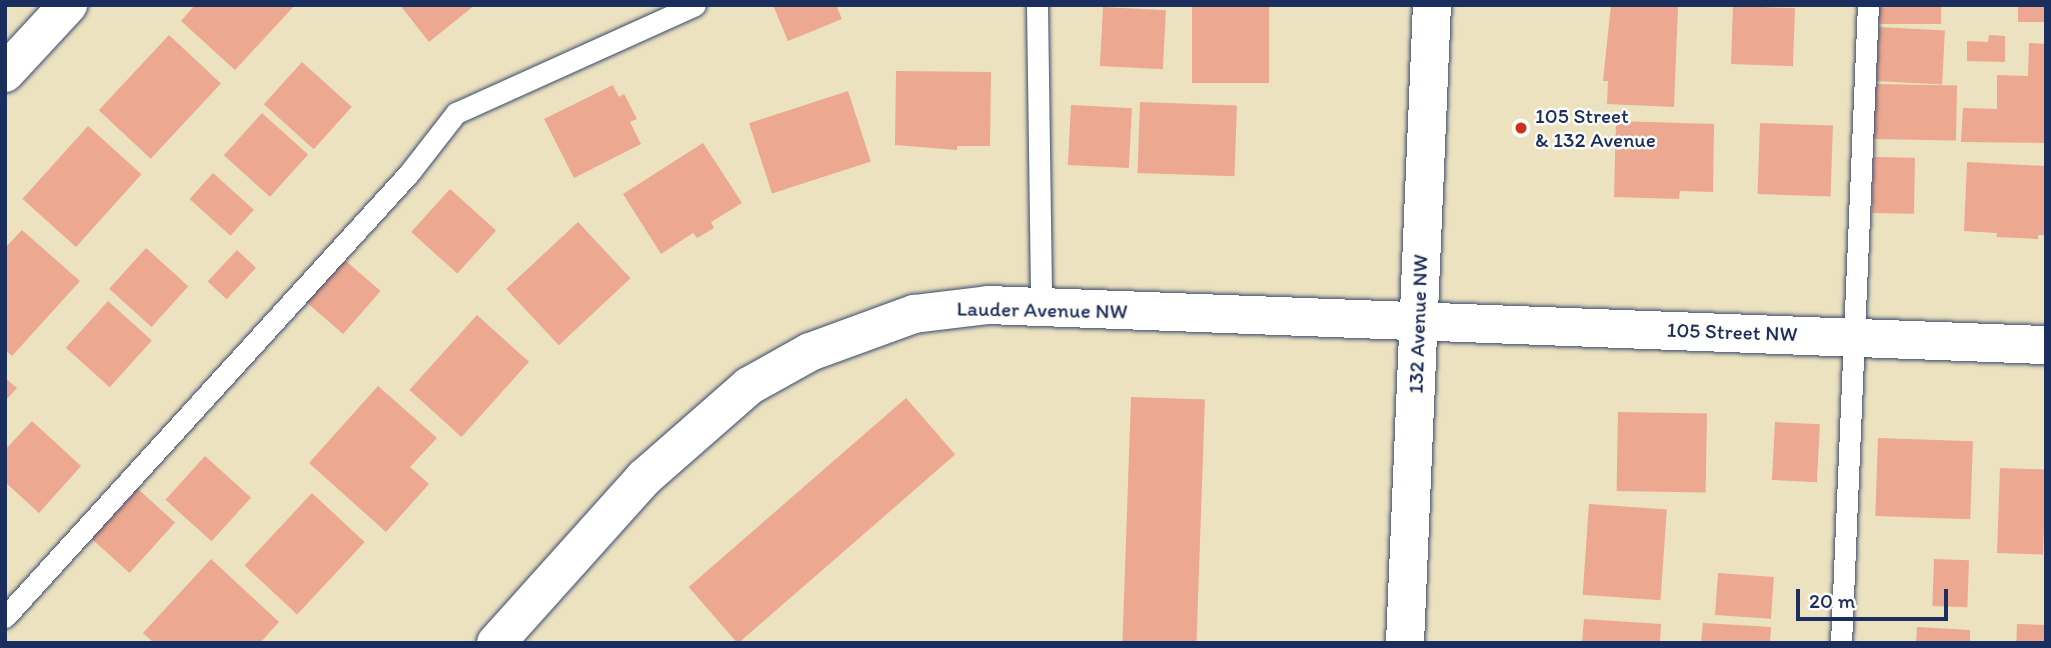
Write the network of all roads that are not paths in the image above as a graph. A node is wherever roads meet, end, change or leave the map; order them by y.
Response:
1 (68, 5) edge
2 (695, 5) edge
3 (1037, 5) edge
4 (1432, 5) edge
5 (1868, 5) edge
6 (5, 74) edge
7 (1041, 307) junction
8 (1418, 321) junction
9 (1853, 336) junction
10 (2046, 345) edge
11 (5, 617) edge
12 (496, 643) edge
13 (1405, 643) edge
14 (1841, 643) edge

1 - 6 street
2 - 11 lane
3 - 7 lane
4 - 8 street, 132 Avenue NW
5 - 9 lane
7 - 8 street, Lauder Avenue NW
7 - 12 street, Lauder Avenue NW
8 - 9 street, 105 Street NW
8 - 13 street, 132 Avenue NW
9 - 10 street, 105 Street NW
9 - 14 lane

